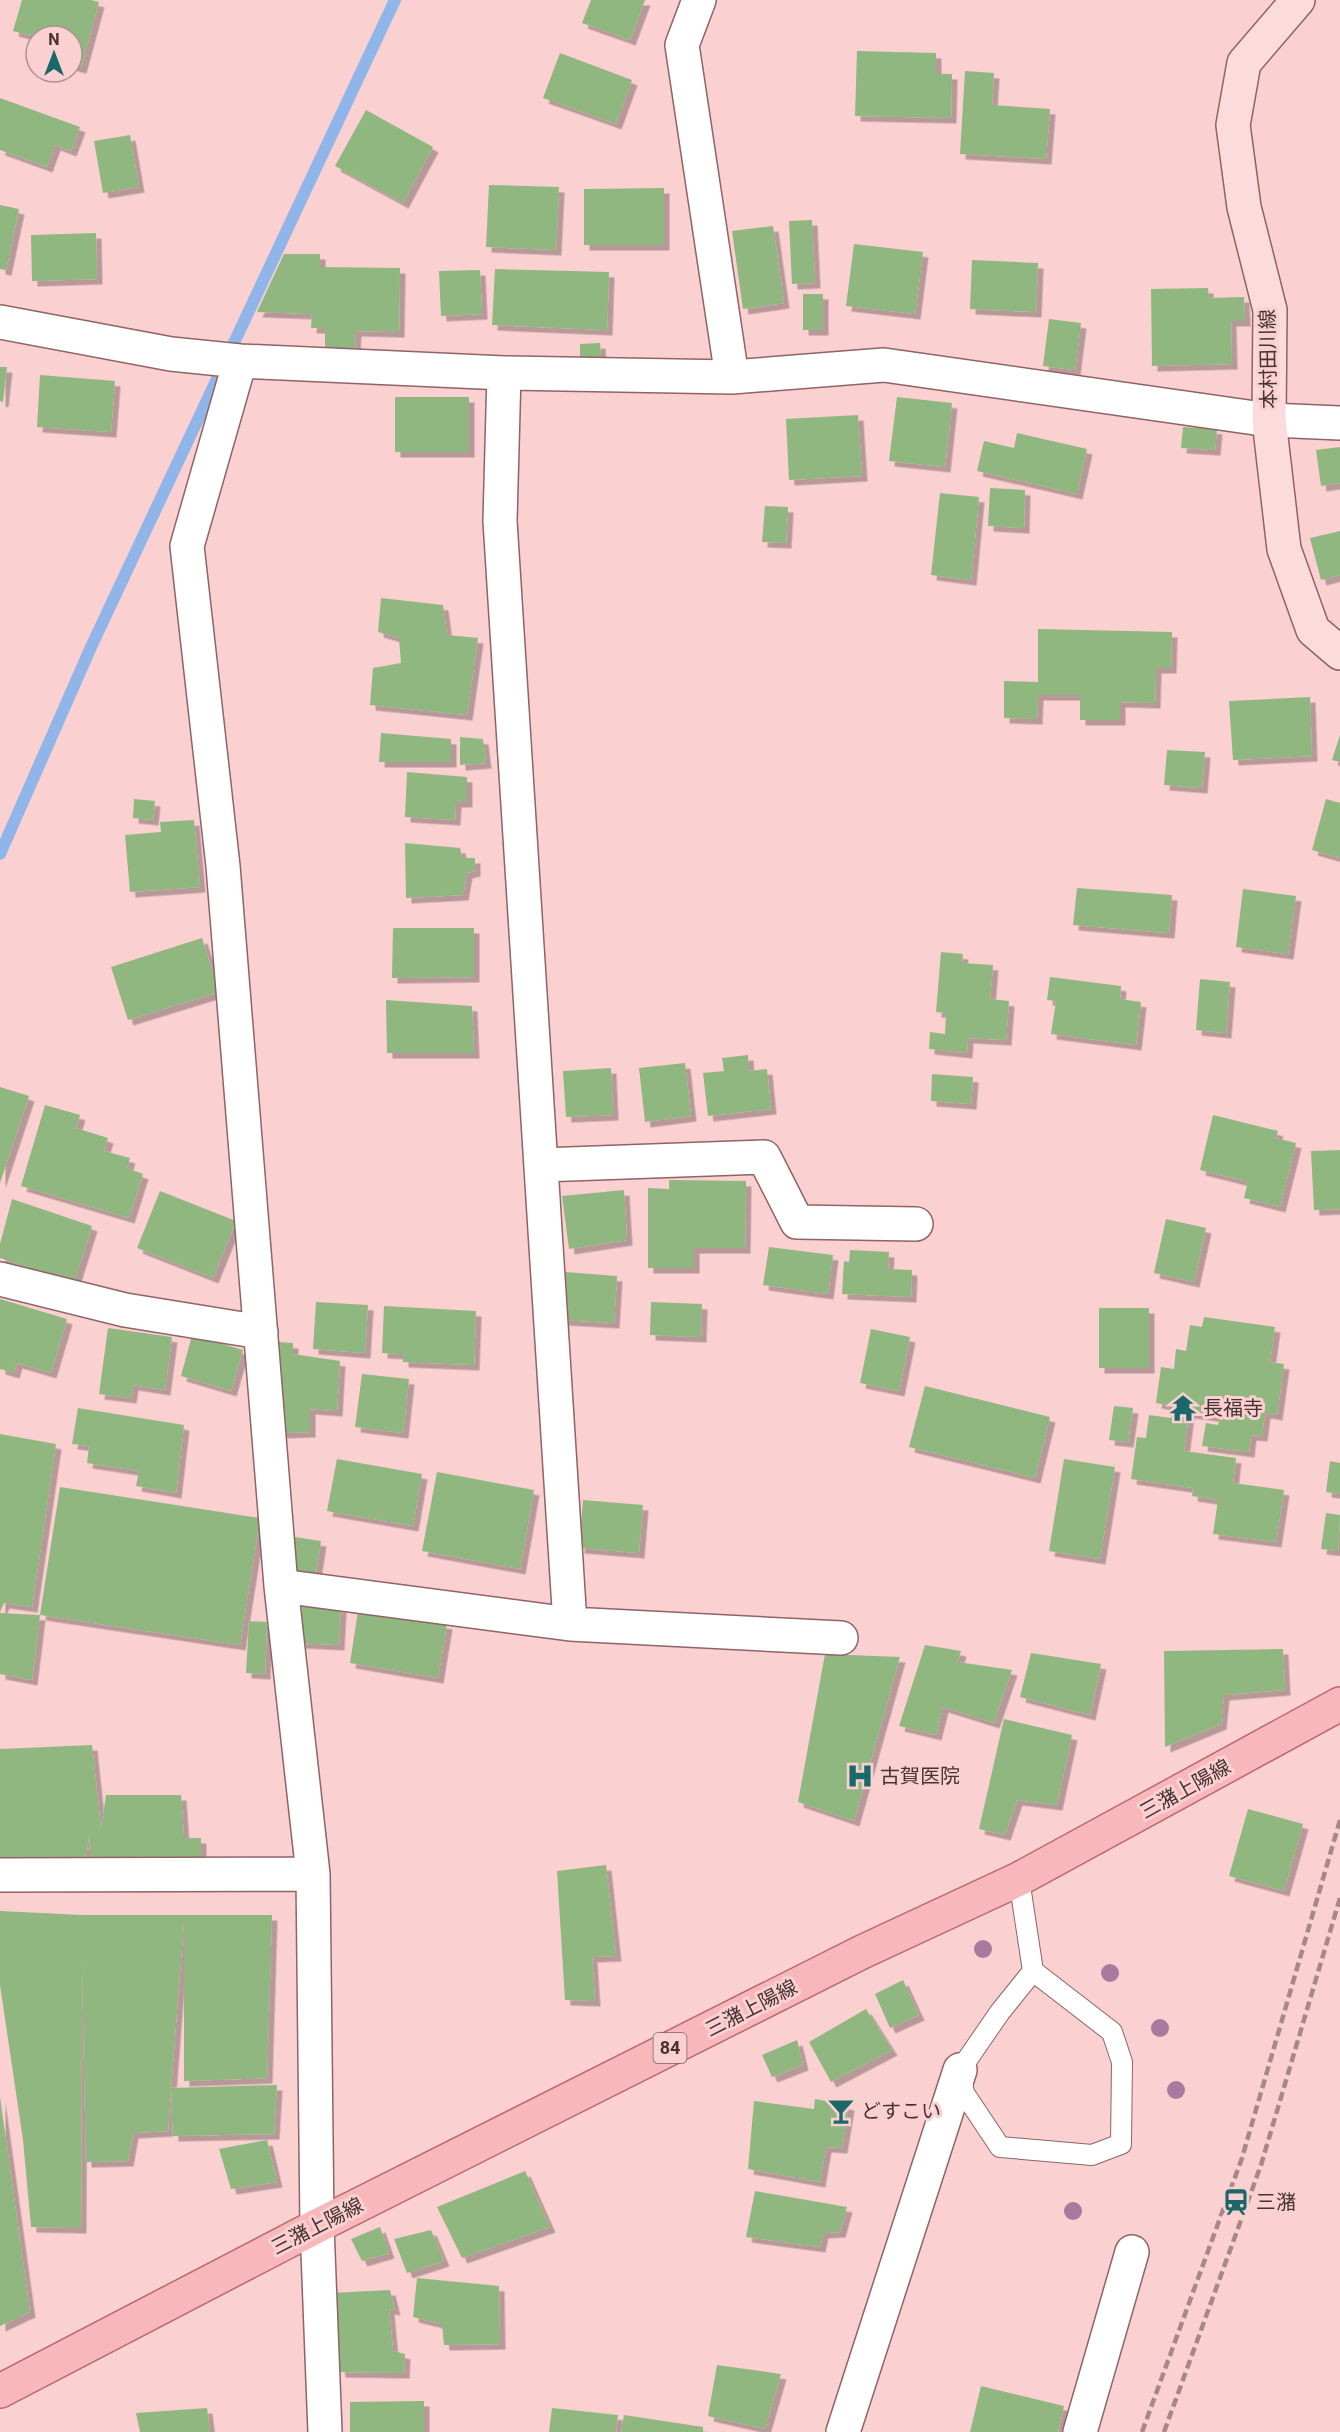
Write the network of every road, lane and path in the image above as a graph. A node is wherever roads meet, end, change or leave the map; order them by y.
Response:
1 (699, 0) edge
2 (1298, 0) edge
3 (0, 322) edge
4 (240, 361) junction
5 (504, 373) junction
6 (732, 377) junction
7 (1269, 420) junction
8 (1340, 423) edge
9 (1340, 653) edge
10 (541, 1165) junction
11 (916, 1224) dead end
12 (0, 1279) edge
13 (261, 1332) junction
14 (281, 1586) junction
15 (570, 1624) junction
16 (841, 1638) dead end
17 (1340, 1704) edge
18 (313, 1874) junction
19 (0, 1875) edge
20 (1019, 1879) junction
21 (1034, 1971) junction
22 (960, 2070) junction
23 (317, 2226) junction
24 (1132, 2252) dead end
25 (0, 2391) edge
26 (325, 2432) edge
27 (843, 2432) edge
28 (1080, 2432) edge

1 - 6 street
2 - 7 main road, 本村田川線
3 - 4 street
4 - 5 street
4 - 13 street
5 - 6 street
5 - 10 street
6 - 7 street
7 - 8 street
7 - 9 main road, 本村田川線
10 - 11 street
10 - 15 street
12 - 13 street
13 - 14 street
14 - 15 street
14 - 18 street
15 - 16 street
17 - 20 main road, 三潴上陽線 / 84
18 - 19 street
18 - 23 street
20 - 21 lane
20 - 23 main road, 三潴上陽線 / 84
21 - 22 lane
21 - 22 lane
22 - 27 street
23 - 25 main road, 三潴上陽線 / 84
23 - 26 street
24 - 28 street

